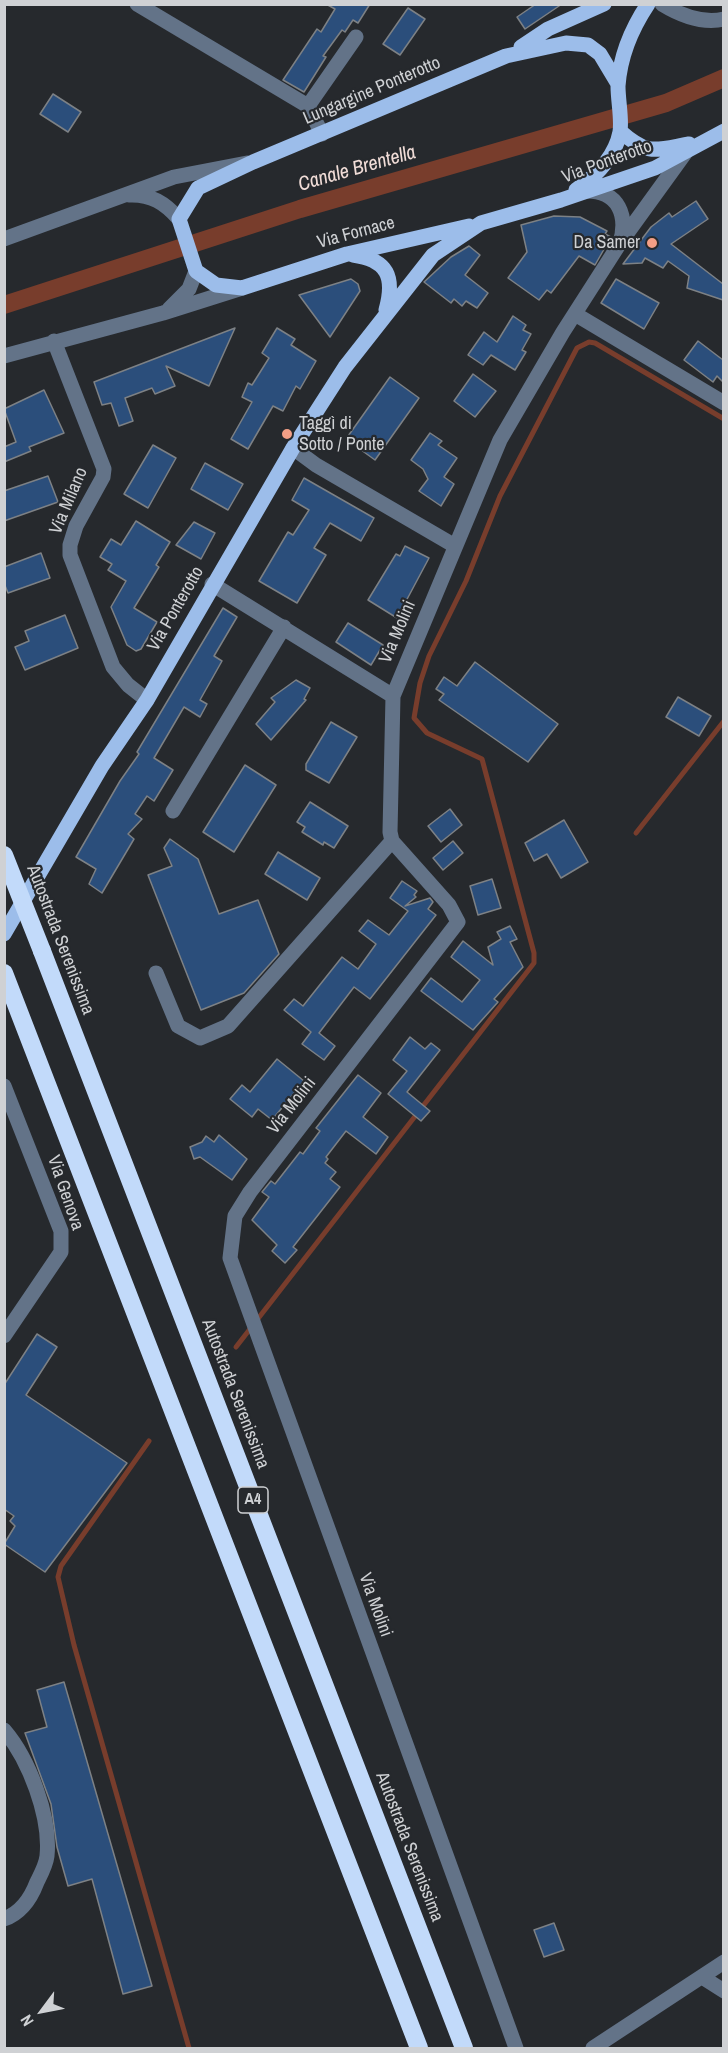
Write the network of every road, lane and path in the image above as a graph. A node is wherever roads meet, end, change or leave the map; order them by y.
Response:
1 (137, 4) edge
2 (604, 4) edge
3 (648, 4) edge
4 (662, 4) edge
5 (723, 19) edge
6 (356, 37) dead end
7 (506, 56) junction
8 (618, 86) junction
9 (308, 106) junction
10 (620, 130) junction
11 (723, 131) edge
12 (322, 134) junction
13 (694, 145) junction
14 (253, 162) junction
15 (587, 191) junction
16 (126, 195) junction
17 (561, 200) junction
18 (181, 223) junction
19 (481, 223) junction
20 (4, 239) edge
21 (620, 243) junction
22 (347, 254) junction
23 (195, 268) junction
24 (242, 288) junction
25 (162, 314) junction
26 (385, 314) junction
27 (575, 314) junction
28 (54, 341) junction
29 (4, 356) edge
30 (723, 402) edge
31 (293, 448) junction
32 (455, 546) junction
33 (212, 584) junction
34 (284, 627) junction
35 (393, 696) junction
36 (147, 700) junction
37 (173, 811) dead end
38 (392, 841) junction
39 (4, 855) edge
40 (6, 931) edge
41 (4, 973) edge
42 (156, 973) dead end
43 (4, 1086) edge
44 (4, 1336) edge
45 (4, 1730) edge
46 (4, 1919) edge
47 (723, 1962) edge
48 (702, 1977) junction
49 (723, 1991) edge
50 (419, 2049) edge
51 (464, 2049) edge
52 (516, 2049) edge
53 (593, 2049) edge

1 - 9 street
2 - 7 main road, Lungargine Ponterotto
3 - 8 main road
4 - 5 street
6 - 9 street
7 - 8 main road, Lungargine Ponterotto
7 - 12 main road, Lungargine Ponterotto
8 - 10 main road, Via Ponterotto
9 - 12 street
10 - 13 main road, Via Ponterotto
10 - 17 main road, Via Ponterotto
11 - 13 main road, Via Ponterotto
12 - 14 main road, Lungargine Ponterotto
13 - 15 main road, Via Ponterotto
13 - 21 street, Via Molini
14 - 16 street, Lungargine Ponterotto
14 - 18 main road, Lungargine Ponterotto
15 - 17 main road, Via Ponterotto
15 - 21 street, Via Molini
16 - 18 street, Lungargine Ponterotto
16 - 20 street, Lungargine Ponterotto
17 - 19 main road, Via Ponterotto
18 - 23 main road
19 - 22 main road, Via Fornace
19 - 26 main road, Via Ponterotto
21 - 27 street, Via Molini
22 - 24 main road, Via Fornace
22 - 26 main road, Via Ponterotto
23 - 24 main road, Via Fornace
23 - 25 street, Via Fornace
24 - 25 street, Via Fornace
25 - 28 street, Via Fornace
26 - 31 main road, Via Ponterotto
27 - 30 street
27 - 32 street, Via Molini
28 - 29 street, Via Fornace
28 - 36 street, Via Milano
31 - 32 street
31 - 33 main road, Via Ponterotto
32 - 35 street, Via Molini
33 - 34 street
33 - 36 main road, Via Ponterotto
34 - 35 street
34 - 37 street
35 - 38 street, Via Molini
36 - 40 main road, Via Ponterotto
38 - 42 street
38 - 52 street, Via Molini
39 - 51 highway, Autostrada Serenissima / A4, bridge
41 - 50 highway, A4
43 - 44 street, Via Genova
45 - 46 street
47 - 48 street
48 - 49 street
48 - 53 street

